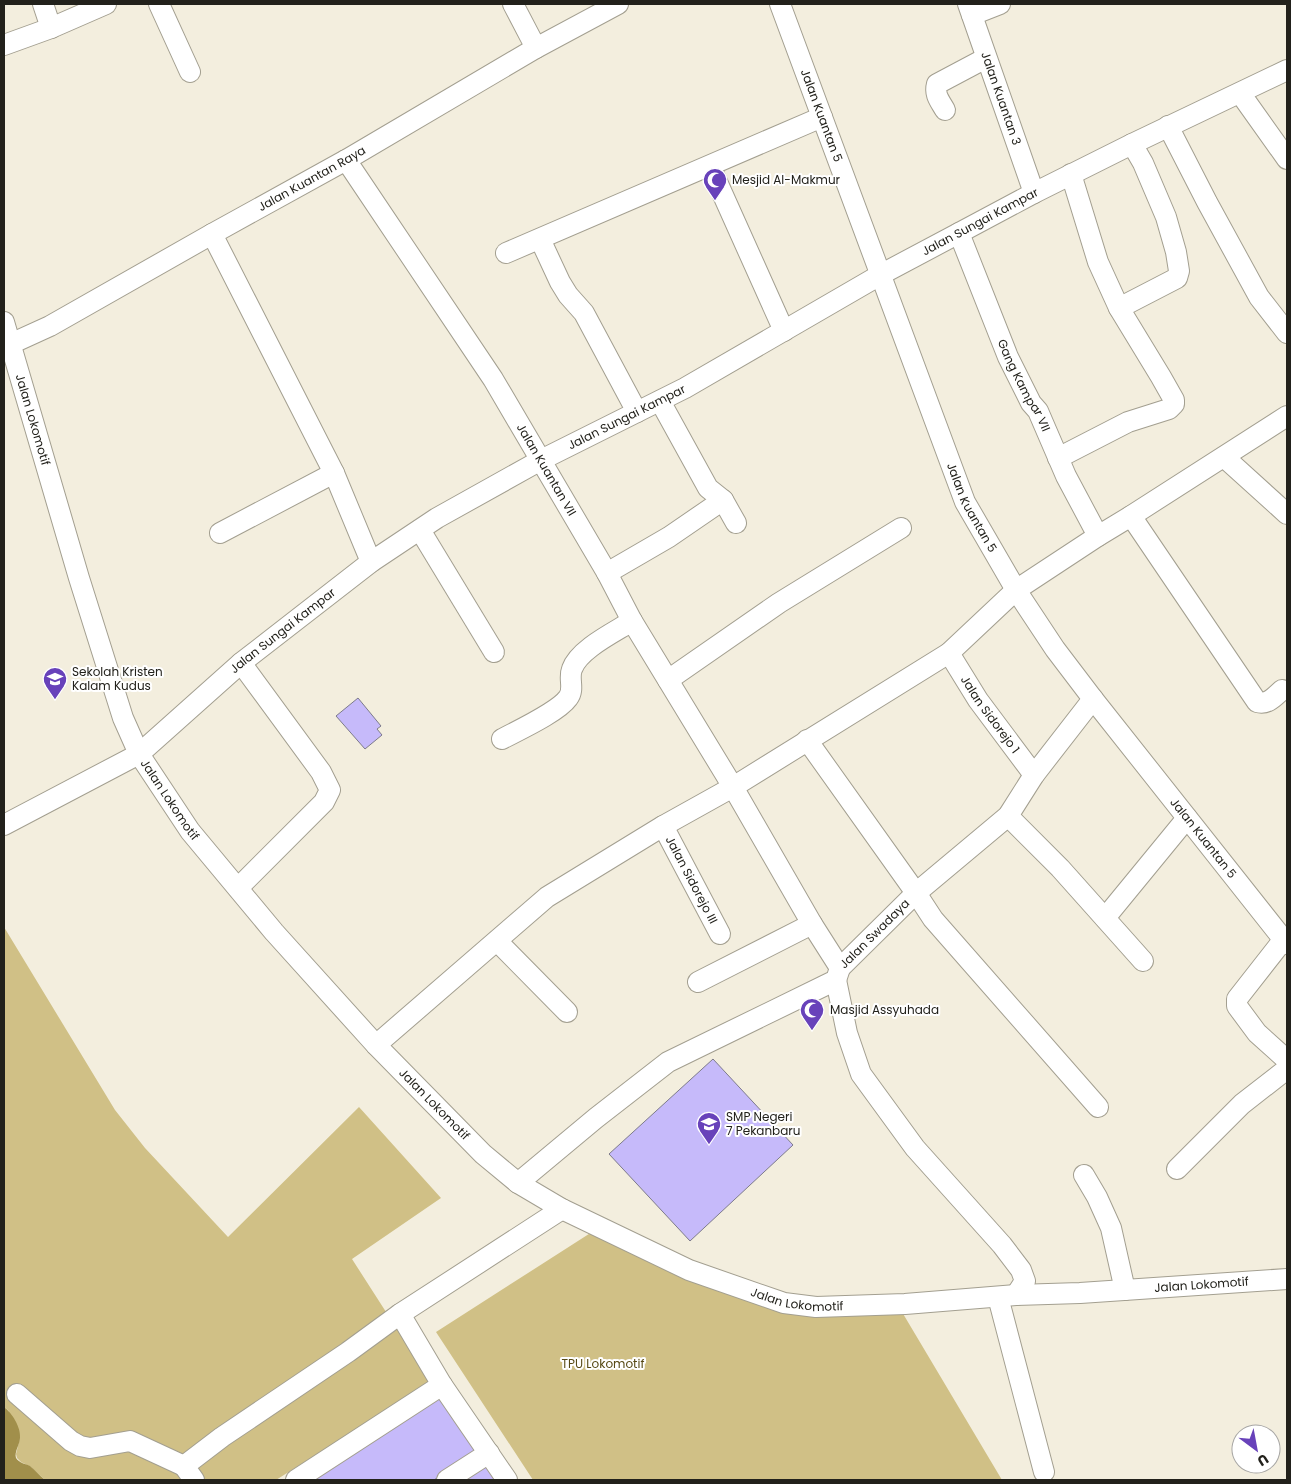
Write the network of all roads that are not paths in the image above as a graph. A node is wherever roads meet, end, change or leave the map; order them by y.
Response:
1 (43, 4) edge
2 (106, 4) edge
3 (159, 4) edge
4 (512, 4) edge
5 (618, 4) edge
6 (780, 4) edge
7 (1000, 4) edge
8 (970, 9) edge
9 (51, 28) junction
10 (4, 45) edge
11 (536, 48) junction
12 (986, 58) junction
13 (1287, 70) edge
14 (190, 72) dead end
15 (1240, 93) junction
16 (945, 110) dead end
17 (822, 117) junction
18 (1168, 126) junction
19 (1132, 144) junction
20 (1287, 159) edge
21 (346, 160) junction
22 (710, 166) junction
23 (1072, 174) junction
24 (1034, 193) junction
25 (958, 232) junction
26 (212, 234) junction
27 (540, 239) junction
28 (506, 253) dead end
29 (880, 275) junction
30 (1119, 308) junction
31 (4, 322) edge
32 (784, 331) junction
33 (1287, 333) edge
34 (7, 345) edge
35 (660, 401) junction
36 (637, 412) junction
37 (1287, 416) edge
38 (1224, 457) junction
39 (1058, 458) junction
40 (541, 460) junction
41 (334, 474) junction
42 (723, 500) junction
43 (1287, 514) edge
44 (1131, 516) junction
45 (736, 523) dead end
46 (902, 528) dead end
47 (420, 530) junction
48 (220, 533) dead end
49 (1098, 536) junction
50 (371, 562) junction
51 (607, 573) junction
52 (1016, 590) junction
53 (632, 621) junction
54 (494, 652) dead end
55 (950, 652) junction
56 (241, 663) junction
57 (668, 680) junction
58 (1282, 690) dead end
59 (1093, 699) junction
60 (502, 739) dead end
61 (807, 740) junction
62 (139, 754) junction
63 (1034, 775) junction
64 (733, 787) junction
65 (1008, 816) junction
66 (1187, 818) junction
67 (4, 825) edge
68 (663, 826) junction
69 (238, 888) junction
70 (916, 893) junction
71 (1105, 918) junction
72 (812, 924) junction
73 (720, 934) dead end
74 (497, 941) junction
75 (1285, 941) edge
76 (1142, 961) dead end
77 (838, 974) junction
78 (698, 982) dead end
79 (567, 1012) dead end
80 (376, 1045) junction
81 (1287, 1060) edge
82 (1281, 1074) edge
83 (1098, 1107) dead end
84 (1177, 1169) dead end
85 (1084, 1175) dead end
86 (518, 1183) junction
87 (562, 1209) junction
88 (1287, 1279) edge
89 (1125, 1290) junction
90 (1007, 1296) junction
91 (400, 1314) junction
92 (442, 1385) junction
93 (17, 1394) dead end
94 (489, 1453) junction
95 (1044, 1472) dead end
96 (189, 1473) edge
97 (296, 1480) edge
98 (447, 1480) edge
99 (507, 1480) edge

1 - 9 street
2 - 9 street
3 - 14 street
4 - 11 street
5 - 11 street, Jalan Kuantan Raya
6 - 17 street, Jalan Kuantan 5
7 - 8 street
8 - 12 street, Jalan Kuantan 3
9 - 10 street
11 - 21 street, Jalan Kuantan Raya
12 - 16 street
12 - 24 street, Jalan Kuantan 3
13 - 15 street, Jalan Sungai Kampar
15 - 18 street, Jalan Sungai Kampar
15 - 20 street
17 - 22 street
17 - 29 street, Jalan Kuantan 5
18 - 19 street, Jalan Sungai Kampar
18 - 33 street
19 - 23 street, Jalan Sungai Kampar
19 - 30 street
21 - 26 street, Jalan Kuantan Raya
21 - 40 street, Jalan Kuantan VII
22 - 27 street
22 - 32 street
23 - 24 street, Jalan Sungai Kampar
23 - 30 street
24 - 25 street, Jalan Sungai Kampar
25 - 29 street, Jalan Sungai Kampar
25 - 39 street, Gang Kampar VII
26 - 34 street, Jalan Kuantan Raya
26 - 41 street
27 - 28 street
27 - 36 street
29 - 32 street, Jalan Sungai Kampar
29 - 52 street, Jalan Kuantan 5
30 - 39 street
31 - 34 street, Jalan Lokomotif
32 - 35 street, Jalan Sungai Kampar
34 - 62 street, Jalan Lokomotif
35 - 36 street, Jalan Sungai Kampar
35 - 42 street
36 - 40 street, Jalan Sungai Kampar
37 - 38 street
38 - 43 street
38 - 44 street
39 - 49 street, Gang Kampar VII
40 - 47 street, Jalan Sungai Kampar
40 - 51 street, Jalan Kuantan VII
41 - 48 street
41 - 50 street
42 - 45 street
42 - 51 street
44 - 49 street
44 - 58 street
46 - 57 street
47 - 50 street, Jalan Sungai Kampar
47 - 54 street
49 - 52 street
50 - 56 street, Jalan Sungai Kampar
51 - 53 street, Jalan Kuantan VII
52 - 55 street
52 - 59 street, Jalan Kuantan 5
53 - 57 street, Jalan Kuantan VII
53 - 60 street
55 - 61 street
55 - 63 street, Jalan Sidorejo 1
56 - 62 street, Jalan Sungai Kampar
56 - 69 street
57 - 64 street, Jalan Kuantan VII
59 - 63 street, Jalan Swadaya
59 - 66 street, Jalan Kuantan 5
61 - 64 street
61 - 70 street
62 - 67 street, Jalan Sungai Kampar
62 - 69 street, Jalan Lokomotif
63 - 65 street, Jalan Swadaya
64 - 68 street
64 - 72 street, Jalan Kuantan VII
65 - 70 street, Jalan Swadaya
65 - 71 street
66 - 71 street
66 - 75 street, Jalan Kuantan 5
68 - 73 street, Jalan Sidorejo III
68 - 74 street
69 - 80 street, Jalan Lokomotif
70 - 77 street, Jalan Swadaya
70 - 83 street
71 - 76 street
72 - 77 street, Jalan Kuantan VII
72 - 78 street
74 - 79 street
74 - 80 street
75 - 81 street
77 - 86 street, Jalan Swadaya
77 - 90 street
80 - 86 street, Jalan Lokomotif
82 - 84 street
85 - 89 street
86 - 87 street, Jalan Lokomotif
87 - 90 street, Jalan Lokomotif
87 - 91 street
88 - 89 street, Jalan Lokomotif
89 - 90 street, Jalan Lokomotif
90 - 95 street
91 - 92 street
91 - 96 street
92 - 94 street
92 - 97 street
93 - 96 street
94 - 98 street
94 - 99 street

